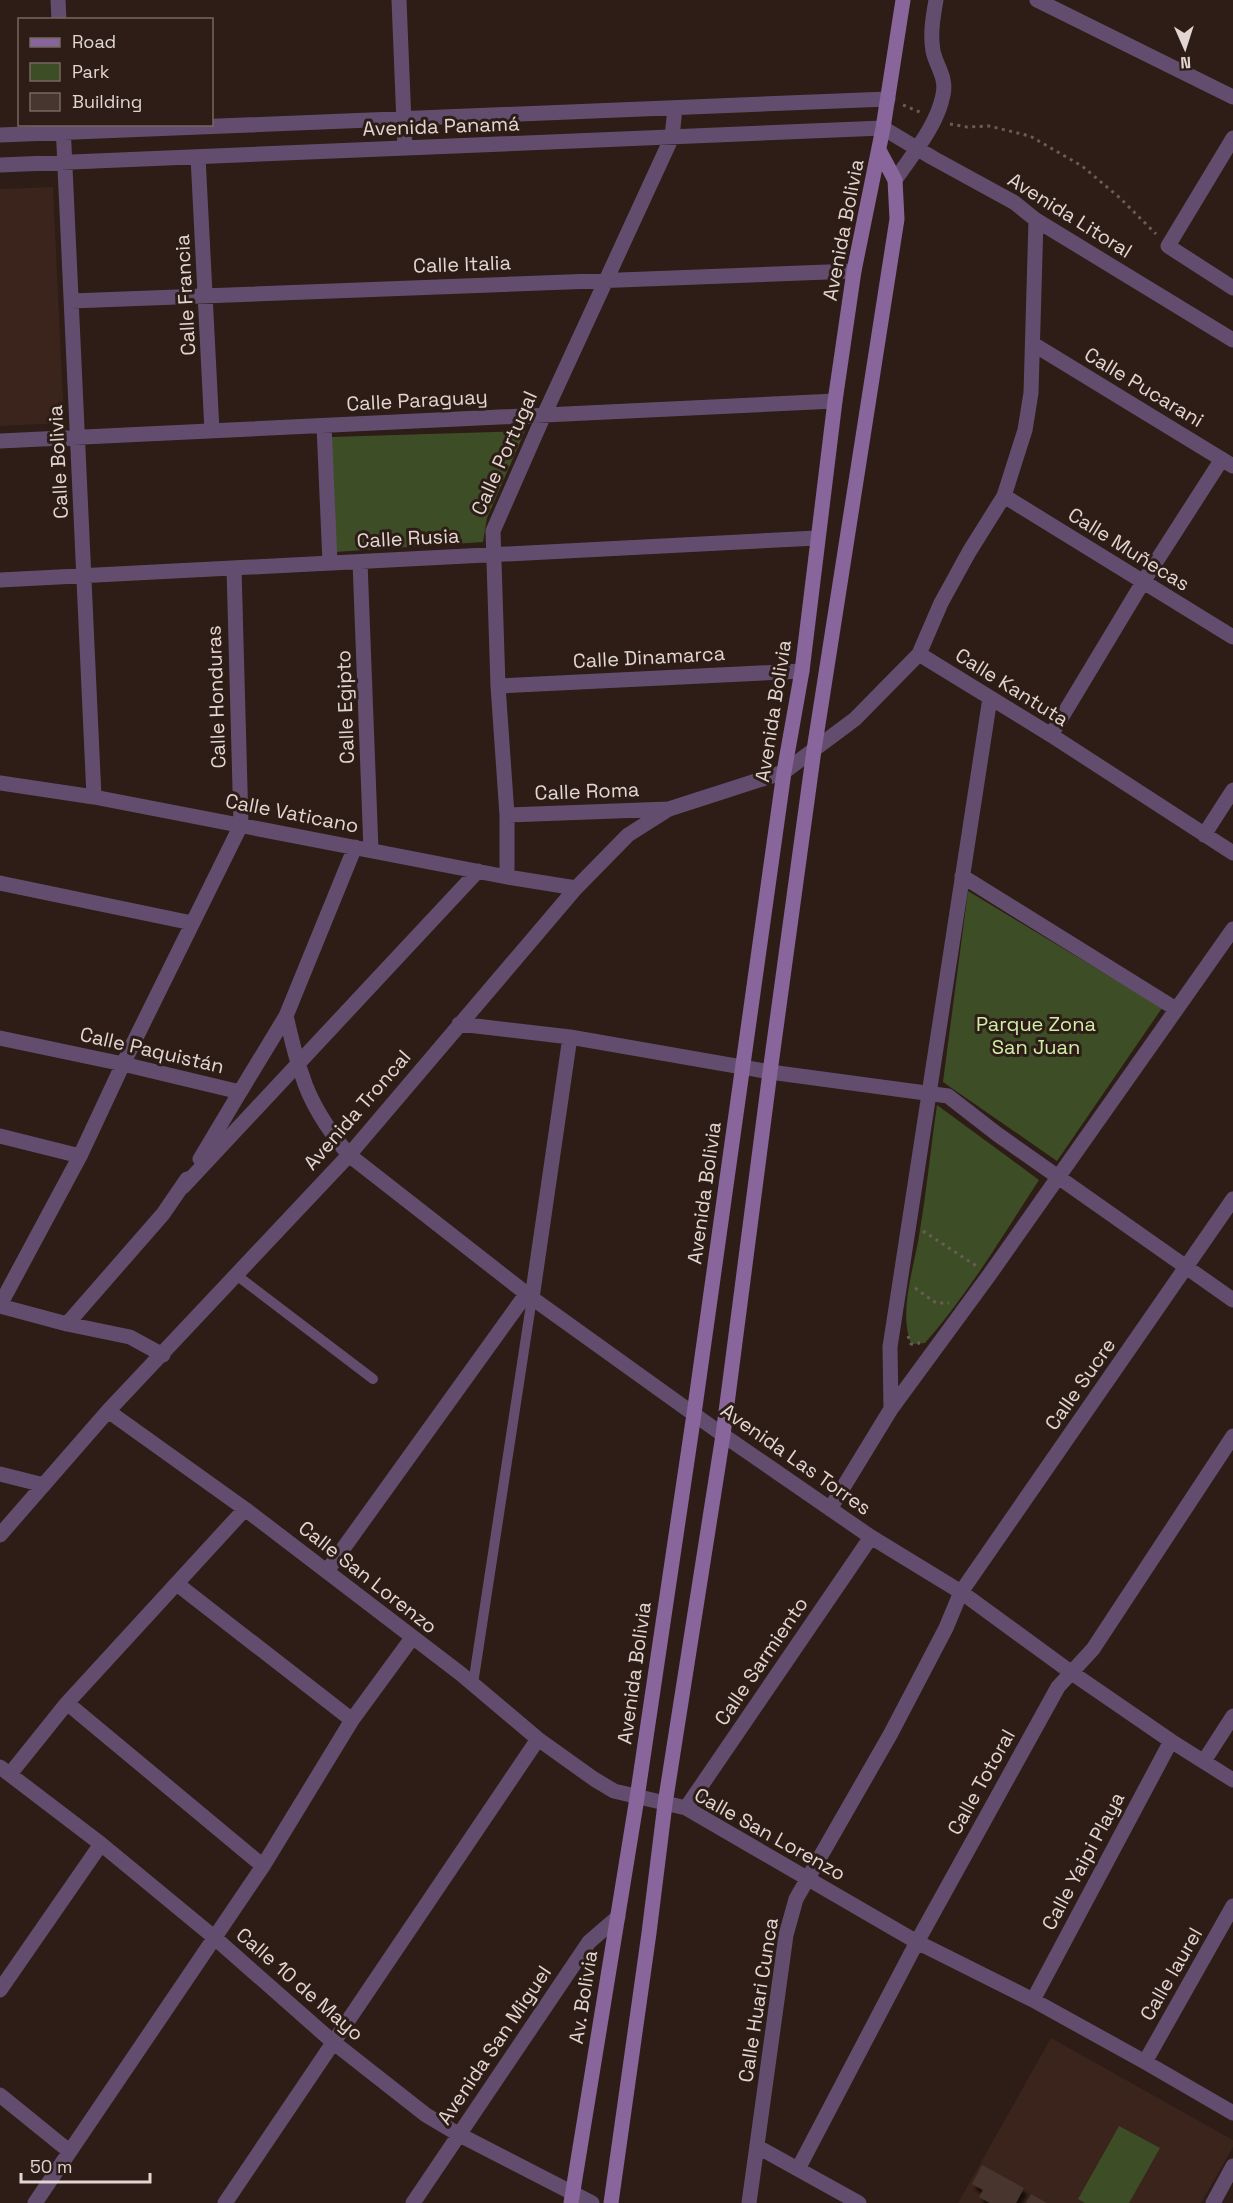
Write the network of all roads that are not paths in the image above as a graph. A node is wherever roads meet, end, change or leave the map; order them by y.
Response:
1 (58, 0) edge
2 (399, 0) edge
3 (903, 0) edge
4 (936, 0) edge
5 (1037, 0) edge
6 (58, 18) edge
7 (1233, 97) edge
8 (888, 99) junction
9 (675, 108) junction
10 (404, 118) junction
11 (213, 124) edge
12 (131, 126) edge
13 (63, 128) edge
14 (883, 128) junction
15 (0, 135) edge
16 (672, 137) junction
17 (1233, 138) edge
18 (405, 148) junction
19 (917, 148) junction
20 (879, 150) junction
21 (198, 157) junction
22 (65, 162) junction
23 (0, 165) edge
24 (896, 180) junction
25 (1036, 220) junction
26 (854, 271) junction
27 (607, 280) junction
28 (1233, 288) edge
29 (206, 296) junction
30 (71, 300) junction
31 (1233, 340) edge
32 (1033, 344) junction
33 (835, 400) junction
34 (543, 415) junction
35 (324, 426) junction
36 (212, 431) junction
37 (78, 438) junction
38 (0, 441) edge
39 (1228, 462) edge
40 (1004, 496) junction
41 (817, 538) junction
42 (492, 555) junction
43 (360, 562) junction
44 (330, 563) junction
45 (234, 568) junction
46 (84, 575) junction
47 (0, 580) edge
48 (1143, 582) junction
49 (1233, 637) edge
50 (919, 654) junction
51 (802, 671) junction
52 (498, 686) junction
53 (990, 698) junction
54 (1051, 735) junction
55 (814, 750) junction
56 (784, 772) junction
57 (0, 783) edge
58 (1233, 790) edge
59 (94, 797) junction
60 (669, 809) junction
61 (507, 815) junction
62 (241, 825) junction
63 (1204, 835) junction
64 (355, 848) junction
65 (371, 850) junction
66 (1233, 853) edge
67 (478, 871) junction
68 (962, 876) junction
69 (507, 877) junction
70 (0, 883) edge
71 (576, 888) junction
72 (192, 923) junction
73 (1233, 928) edge
74 (1176, 1009) junction
75 (286, 1016) junction
76 (459, 1023) junction
77 (570, 1036) junction
78 (0, 1038) edge
79 (298, 1063) junction
80 (123, 1064) junction
81 (743, 1067) junction
82 (770, 1072) junction
83 (240, 1092) junction
84 (929, 1092) junction
85 (0, 1136) edge
86 (349, 1155) junction
87 (80, 1156) junction
88 (1058, 1177) junction
89 (183, 1187) junction
90 (1233, 1199) edge
91 (1186, 1268) junction
92 (235, 1274) junction
93 (529, 1296) junction
94 (1233, 1300) edge
95 (0, 1305) edge
96 (67, 1324) junction
97 (163, 1355) junction
98 (373, 1379) dead end
99 (891, 1409) junction
100 (108, 1411) junction
101 (694, 1414) junction
102 (723, 1435) junction
103 (1233, 1436) edge
104 (1227, 1458) edge
105 (0, 1474) edge
106 (44, 1485) junction
107 (245, 1509) junction
108 (830, 1509) junction
109 (0, 1534) edge
110 (872, 1537) junction
111 (327, 1571) junction
112 (177, 1584) junction
113 (961, 1592) junction
114 (412, 1638) junction
115 (1072, 1673) junction
116 (473, 1684) junction
117 (67, 1703) junction
118 (1233, 1716) edge
119 (352, 1720) junction
120 (538, 1739) junction
121 (1171, 1741) junction
122 (1204, 1761) junction
123 (5, 1771) edge
124 (1233, 1780) edge
125 (637, 1798) junction
126 (665, 1804) junction
127 (686, 1808) junction
128 (101, 1844) junction
129 (263, 1866) junction
130 (808, 1878) junction
131 (1233, 1906) edge
132 (618, 1917) junction
133 (215, 1938) junction
134 (917, 1942) junction
135 (0, 1990) edge
136 (1033, 2000) junction
137 (333, 2042) junction
138 (1145, 2062) junction
139 (0, 2095) edge
140 (1233, 2113) edge
141 (458, 2134) junction
142 (758, 2147) junction
143 (69, 2151) junction
144 (1233, 2166) edge
145 (798, 2169) junction
146 (572, 2198) edge
147 (35, 2203) edge
148 (225, 2203) edge
149 (412, 2203) edge
150 (592, 2203) edge
151 (611, 2203) edge
152 (749, 2203) edge
153 (859, 2203) edge
154 (1213, 2203) edge

1 - 6 street
2 - 10 street
3 - 8 street
4 - 19 street
5 - 7 street
8 - 9 street
8 - 14 street
9 - 10 street
9 - 16 street, Calle Portugal
10 - 11 street
10 - 18 street
12 - 13 street
13 - 15 street
13 - 22 street, Calle Bolivia
14 - 16 street, Avenida Panamá
14 - 19 street, Avenida Litoral
14 - 20 street
16 - 18 street, Avenida Panamá
16 - 27 street, Calle Portugal
17 - 28 street
18 - 21 street, Avenida Panamá
19 - 24 street
19 - 25 street, Avenida Litoral
20 - 24 street, Avenida Bolivia
20 - 26 street, Avenida Bolivia
21 - 22 street, Avenida Panamá
21 - 29 street, Calle Francia
22 - 23 street, Avenida Panamá
22 - 30 street, Calle Bolivia
24 - 55 street, Avenida Bolivia
25 - 31 street, Avenida Litoral
25 - 32 street
26 - 27 street, Calle Italia
26 - 33 street, Avenida Bolivia
27 - 29 street, Calle Italia
27 - 34 street, Calle Portugal
29 - 30 street, Calle Italia
29 - 36 street, Calle Francia
30 - 37 street, Calle Bolivia
32 - 39 street, Calle Pucarani
32 - 40 street
33 - 34 street, Calle Paraguay
33 - 41 street, Avenida Bolivia
34 - 35 street, Calle Paraguay
34 - 42 street, Calle Portugal
35 - 36 street, Calle Paraguay
35 - 44 street
36 - 37 street, Calle Paraguay
37 - 38 street, Calle Paraguay
37 - 46 street, Calle Bolivia
39 - 48 street
40 - 48 street, Calle Muñecas
40 - 50 street
41 - 42 street, Calle Rusia
41 - 51 street, Avenida Bolivia
42 - 43 street, Calle Rusia
42 - 52 street, Calle Portugal
43 - 44 street, Calle Rusia
43 - 65 street, Calle Egipto
44 - 45 street, Calle Rusia
45 - 46 street, Calle Rusia
45 - 62 street, Calle Honduras
46 - 47 street, Calle Rusia
46 - 59 street, Calle Bolivia
48 - 49 street, Calle Muñecas
48 - 54 street
50 - 53 street, Calle Kantuta
50 - 55 street
51 - 52 street, Calle Dinamarca
51 - 56 street, Avenida Bolivia
52 - 61 street, Calle Portugal
53 - 54 street, Calle Kantuta
53 - 68 street
54 - 63 street, Calle Kantuta
55 - 56 street
55 - 82 street, Avenida Bolivia
56 - 60 street, Avenida Troncal
56 - 81 street, Avenida Bolivia
57 - 59 street, Calle Vaticano
58 - 63 street
59 - 62 street, Calle Vaticano
60 - 61 street, Calle Roma
60 - 71 street, Avenida Troncal
61 - 69 street, Calle Portugal
62 - 64 street, Calle Vaticano
62 - 72 street
63 - 66 street, Calle Kantuta
64 - 65 street, Calle Vaticano
64 - 75 street, Calle Paquistán
65 - 67 street, Calle Vaticano
67 - 69 street, Calle Vaticano
67 - 79 street
68 - 74 street
68 - 84 street
69 - 71 street, Calle Vaticano
70 - 72 street
71 - 76 street, Avenida Troncal
72 - 80 street
73 - 74 street
74 - 88 street
75 - 79 street, Avenida Las Torres
75 - 83 street, Calle Paquistán
76 - 77 street
76 - 86 street, Avenida Troncal
77 - 81 street
77 - 93 street
78 - 80 street, Calle Paquistán
79 - 86 street, Avenida Las Torres
79 - 89 street
80 - 83 street, Calle Paquistán
80 - 87 street
81 - 82 street
81 - 101 street, Avenida Bolivia
82 - 84 street
82 - 102 street, Avenida Bolivia
83 - 89 street
84 - 88 street
84 - 99 street
85 - 87 street
86 - 92 street, Avenida Troncal
86 - 93 street, Avenida Las Torres
87 - 95 street
88 - 91 street
88 - 99 street
89 - 96 street
90 - 91 street, Calle Sucre
91 - 94 street
91 - 113 street, Calle Sucre
92 - 97 street, Avenida Troncal
92 - 98 lane
93 - 101 street, Avenida Las Torres
93 - 111 street
93 - 116 lane
95 - 96 street
96 - 97 street
97 - 100 street, Avenida Troncal
99 - 108 street
100 - 106 street, Avenida Troncal
100 - 107 street, Calle San Lorenzo
101 - 102 street, Avenida Las Torres
101 - 125 street, Avenida Bolivia
102 - 108 street, Avenida Las Torres
102 - 126 street, Avenida Bolivia
103 - 104 street, Calle Totoral
104 - 115 street, Calle Totoral
105 - 106 street
106 - 109 street, Avenida Troncal
107 - 111 street, Calle San Lorenzo
107 - 112 street
108 - 110 street, Avenida Las Torres
110 - 113 street, Avenida Las Torres
110 - 127 street, Calle Sarmiento
111 - 114 street, Calle San Lorenzo
112 - 117 street
112 - 119 street
113 - 115 street, Avenida Las Torres
113 - 130 street, Calle Huari Cunca
114 - 116 street, Calle San Lorenzo
114 - 119 street
115 - 121 street, Avenida Las Torres
115 - 134 street, Calle Totoral
116 - 120 street, Calle San Lorenzo
117 - 123 street
117 - 129 street
118 - 122 street
119 - 129 street
120 - 125 street, Calle San Lorenzo
120 - 137 street
121 - 122 street, Avenida Las Torres
121 - 136 street, Calle Yaipi Playa
122 - 124 street, Avenida Las Torres
123 - 128 street, Calle 10 de Mayo
125 - 126 street, Calle San Lorenzo
125 - 132 street, Av. Bolivia
126 - 127 street, Calle San Lorenzo
126 - 151 street
127 - 130 street, Calle San Lorenzo
128 - 133 street, Calle 10 de Mayo
128 - 135 street
129 - 133 street
130 - 134 street, Calle San Lorenzo
130 - 142 street, Calle Huari Cunca
131 - 138 street, Calle laurel
132 - 141 street, Avenida San Miguel
132 - 146 street, Av. Bolivia
133 - 137 street, Calle 10 de Mayo
133 - 143 street
134 - 136 street, Calle San Lorenzo
134 - 145 street, Calle Totoral
136 - 138 street, Calle San Lorenzo
137 - 141 street, Calle 10 de Mayo
137 - 148 street
138 - 140 street, Calle San Lorenzo
139 - 143 street
141 - 146 street, Calle 10 de Mayo
141 - 149 street, Avenida San Miguel
142 - 145 street
142 - 152 street, Calle Huari Cunca
143 - 147 street
144 - 154 street
145 - 153 street
146 - 150 street, Calle 10 de Mayo

